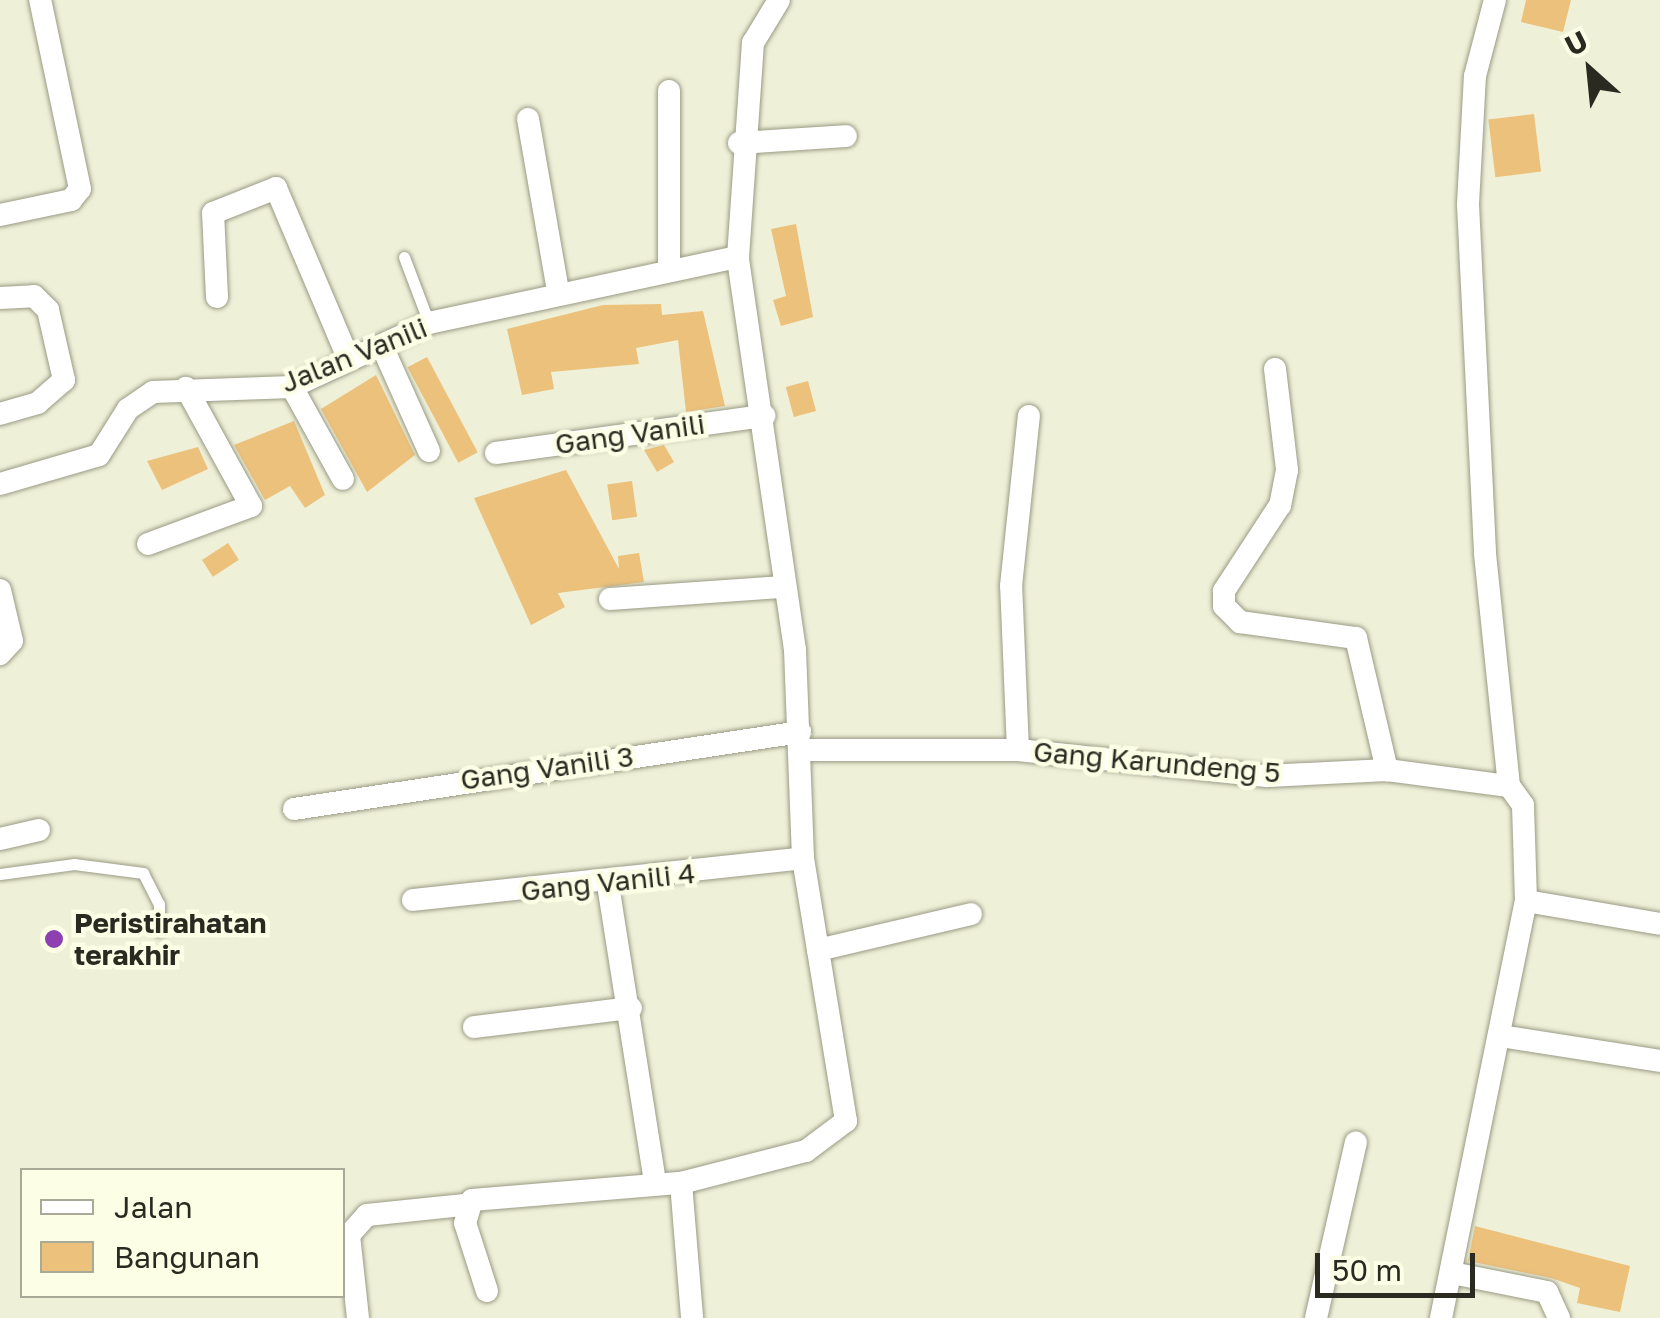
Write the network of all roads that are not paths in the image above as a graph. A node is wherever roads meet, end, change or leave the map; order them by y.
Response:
1 (40, 0) edge
2 (779, 0) edge
3 (1496, 0) edge
4 (669, 91) dead end
5 (528, 119) dead end
6 (846, 136) dead end
7 (739, 143) junction
8 (0, 215) edge
9 (404, 257) dead end
10 (738, 258) junction
11 (669, 270) junction
12 (558, 292) junction
13 (217, 297) dead end
14 (0, 298) edge
15 (429, 323) junction
16 (382, 346) junction
17 (349, 360) junction
18 (1275, 369) dead end
19 (292, 387) junction
20 (186, 388) junction
21 (0, 414) edge
22 (764, 416) junction
23 (1029, 416) dead end
24 (430, 450) dead end
25 (496, 452) dead end
26 (342, 479) dead end
27 (0, 484) edge
28 (148, 544) dead end
29 (780, 587) junction
30 (0, 590) edge
31 (610, 599) dead end
32 (0, 654) edge
33 (802, 741) junction
34 (1018, 750) junction
35 (1387, 770) junction
36 (1510, 786) junction
37 (294, 809) dead end
38 (39, 830) dead end
39 (0, 839) edge
40 (803, 858) junction
41 (0, 874) edge
42 (608, 885) junction
43 (413, 900) dead end
44 (1526, 901) junction
45 (972, 914) dead end
46 (1660, 924) edge
47 (160, 931) dead end
48 (818, 950) junction
49 (630, 1008) junction
50 (474, 1028) dead end
51 (1501, 1036) junction
52 (1660, 1061) edge
53 (1356, 1142) dead end
54 (656, 1183) junction
55 (681, 1183) junction
56 (464, 1205) junction
57 (1452, 1273) junction
58 (487, 1290) dead end
59 (358, 1318) edge
60 (692, 1318) edge
61 (1299, 1318) edge
62 (1313, 1318) edge
63 (1440, 1318) edge
64 (1559, 1318) edge

1 - 8 street
2 - 7 street
3 - 36 street
4 - 11 street
5 - 12 street
6 - 7 street
7 - 10 street
9 - 15 lane
10 - 11 street, Jalan Vanili
10 - 22 street
11 - 12 street, Jalan Vanili
12 - 15 street, Jalan Vanili
13 - 17 street
14 - 21 street
15 - 16 street, Jalan Vanili
16 - 17 street, Jalan Vanili
16 - 24 street
17 - 19 street, Jalan Vanili
18 - 35 street
19 - 20 street, Jalan Vanili
19 - 26 street
20 - 27 street, Jalan Vanili
20 - 28 street
22 - 25 street, Gang Vanili
22 - 29 street
23 - 34 street
29 - 31 street
29 - 33 street
30 - 32 street
33 - 34 street, Gang Karundeng 5
33 - 37 street, Gang Vanili 3
33 - 40 street
34 - 35 street, Gang Karundeng 5
35 - 36 street, Gang Karundeng 5
36 - 44 street
38 - 39 street
40 - 42 street, Gang Vanili 4
40 - 48 street
41 - 47 lane
42 - 43 street, Gang Vanili 4
42 - 49 street
44 - 46 street
44 - 51 street
45 - 48 street
48 - 55 street
49 - 50 street
49 - 54 street
51 - 52 street
51 - 57 street
53 - 62 street
54 - 55 street
54 - 56 street
55 - 60 street
56 - 58 street
56 - 59 street
57 - 63 street
57 - 64 street
61 - 62 street

